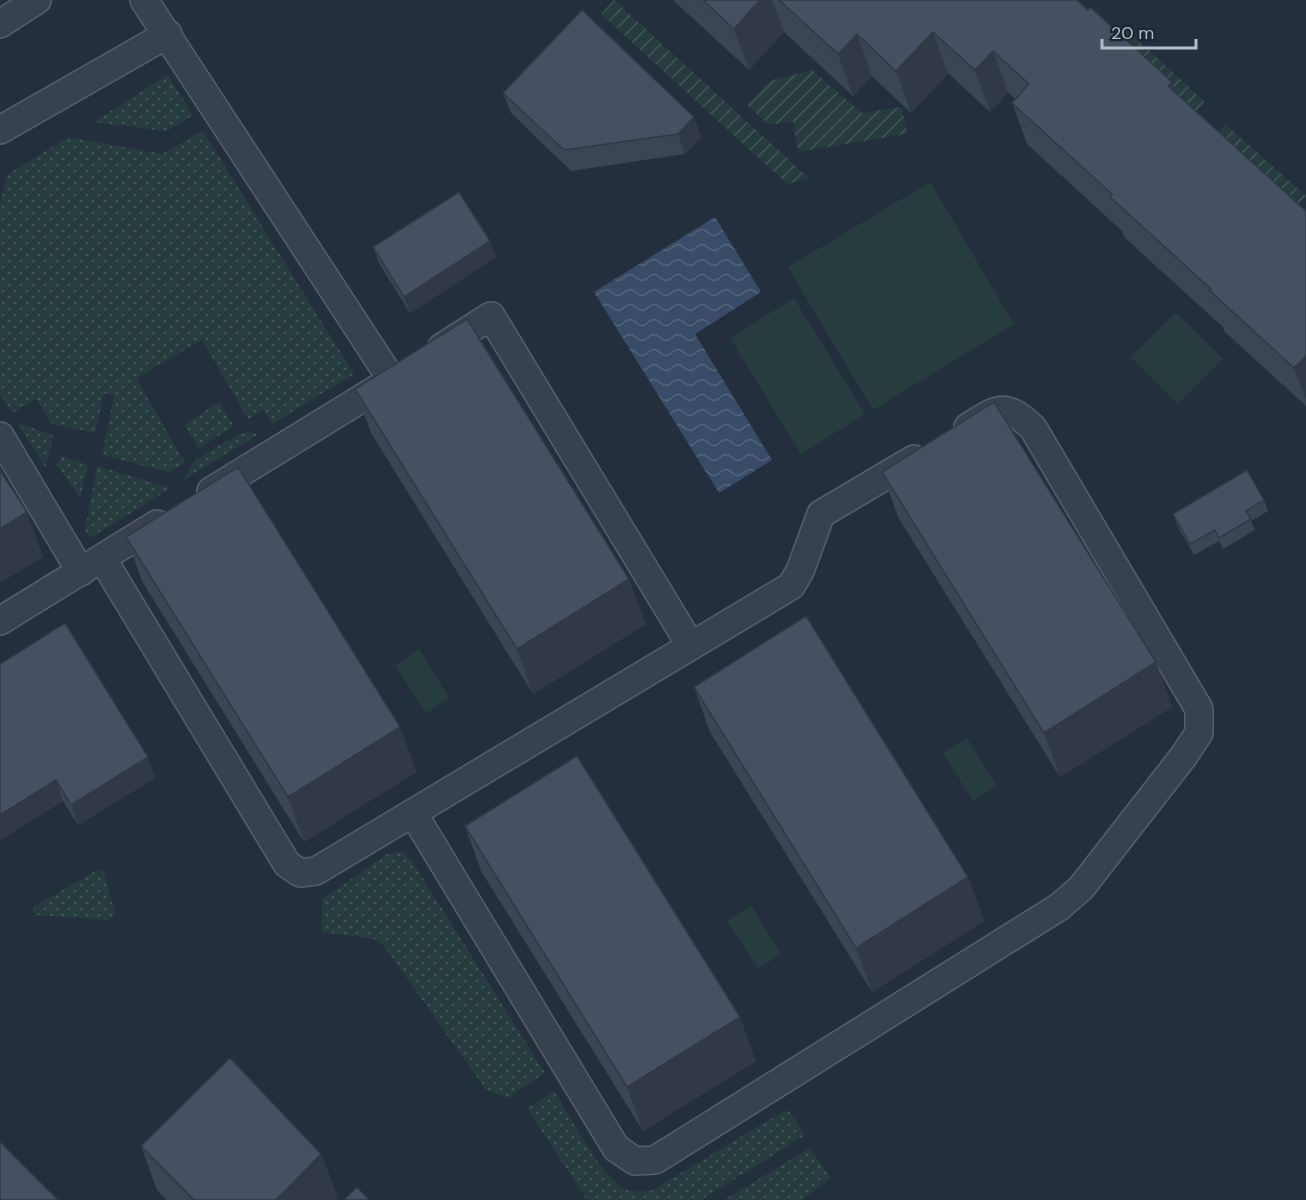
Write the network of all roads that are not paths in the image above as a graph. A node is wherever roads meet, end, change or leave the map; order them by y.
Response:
1 (38, 0) edge
2 (144, 0) edge
3 (0, 24) edge
4 (168, 34) junction
5 (0, 130) edge
6 (408, 369) junction
7 (0, 436) edge
8 (92, 565) junction
9 (0, 621) edge
10 (691, 646) junction
11 (413, 813) junction

1 - 3 street
2 - 4 street
4 - 5 street
4 - 6 street
6 - 8 street
6 - 10 street
7 - 8 street
8 - 9 street
8 - 11 street
10 - 11 street
10 - 11 street

